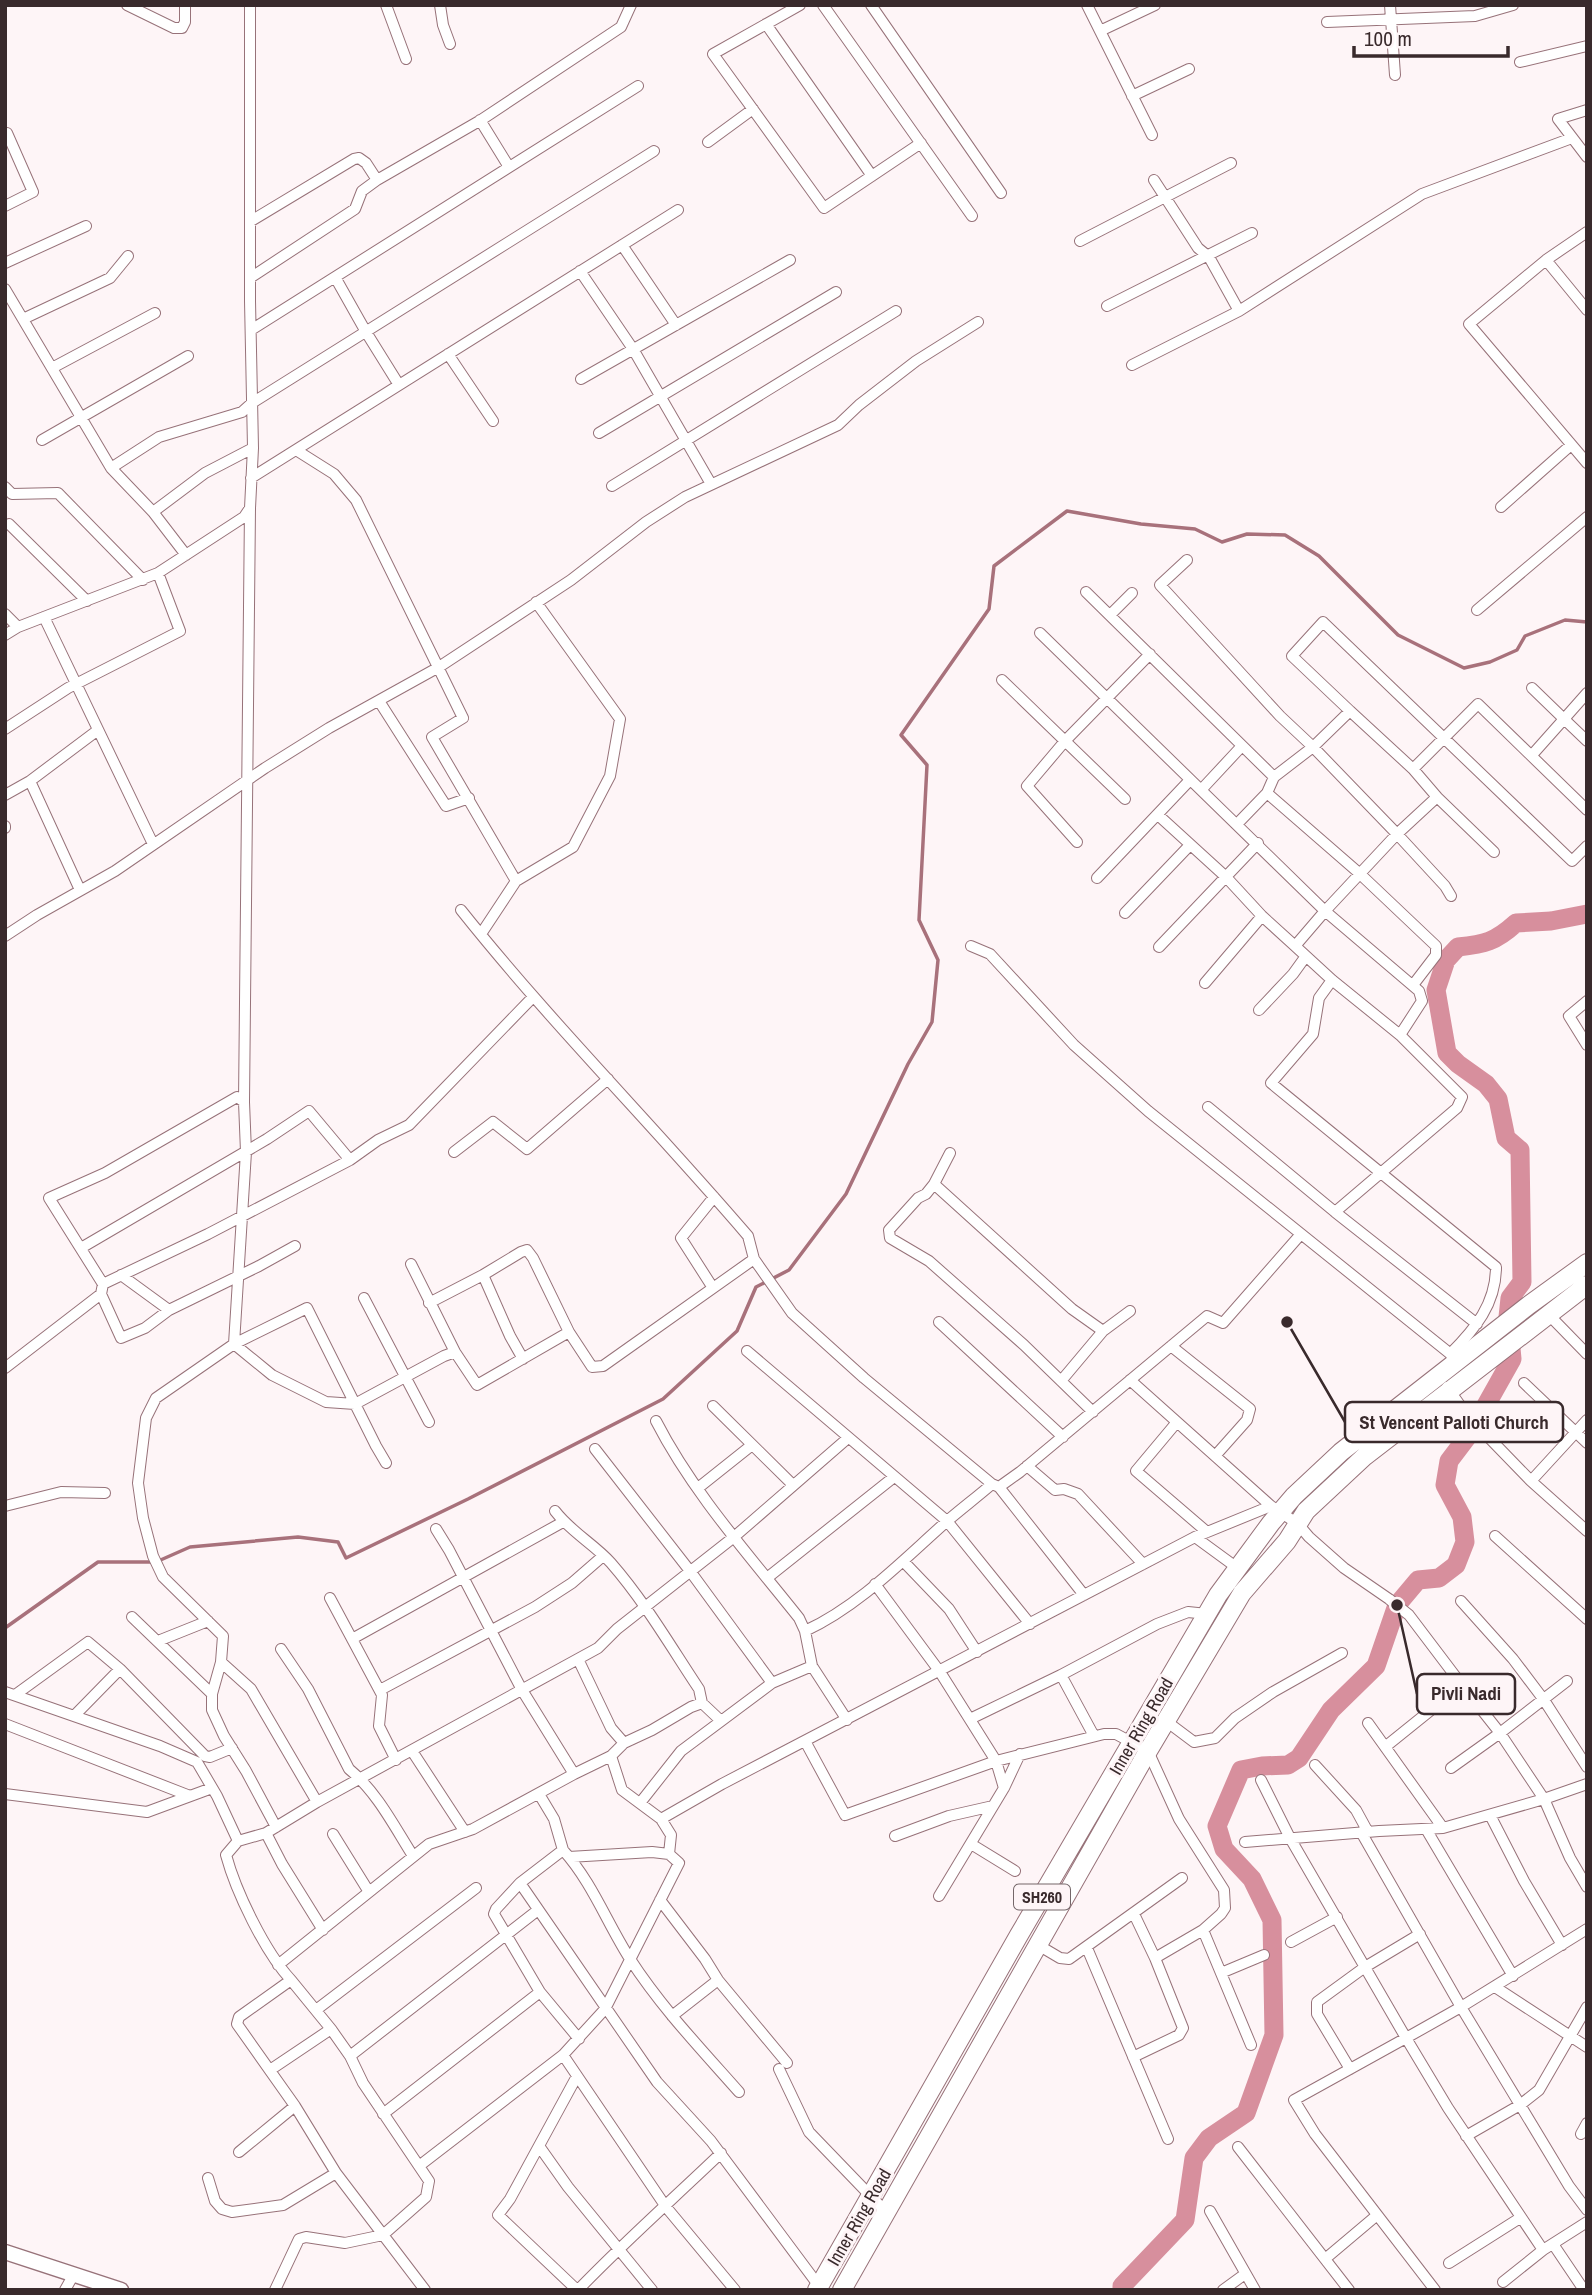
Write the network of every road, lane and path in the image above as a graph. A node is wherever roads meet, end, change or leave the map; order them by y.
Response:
1 (127, 5) edge
2 (185, 5) edge
3 (250, 5) edge
4 (386, 5) edge
5 (440, 5) edge
6 (800, 5) edge
7 (823, 5) edge
8 (872, 5) edge
9 (1087, 5) edge
10 (1155, 5) edge
11 (1391, 5) edge
12 (1513, 5) edge
13 (630, 8) edge
14 (1391, 20) junction
15 (1327, 22) dead end
16 (766, 24) junction
17 (1100, 31) junction
18 (450, 44) dead end
19 (1587, 46) edge
20 (406, 59) dead end
21 (1520, 62) dead end
22 (1189, 69) dead end
23 (1395, 75) dead end
24 (638, 86) dead end
25 (1132, 96) junction
26 (753, 109) junction
27 (1587, 110) edge
28 (480, 120) junction
29 (7, 133) dead end
30 (1152, 135) dead end
31 (1572, 138) junction
32 (708, 142) dead end
33 (921, 144) junction
34 (653, 152) dead end
35 (1587, 157) edge
36 (1231, 163) dead end
37 (509, 167) junction
38 (872, 176) junction
39 (377, 180) junction
40 (1154, 180) dead end
41 (1001, 193) dead end
42 (1165, 197) junction
43 (5, 206) edge
44 (678, 210) dead end
45 (972, 215) dead end
46 (251, 221) junction
47 (86, 226) dead end
48 (1587, 232) edge
49 (1252, 233) dead end
50 (1080, 241) dead end
51 (622, 245) junction
52 (1208, 255) junction
53 (128, 256) dead end
54 (790, 260) dead end
55 (1546, 260) junction
56 (5, 263) edge
57 (580, 271) junction
58 (335, 277) junction
59 (250, 278) junction
60 (5, 289) edge
61 (836, 292) dead end
62 (1107, 306) dead end
63 (1587, 310) edge
64 (896, 311) dead end
65 (1239, 311) junction
66 (155, 313) dead end
67 (23, 319) junction
68 (978, 322) dead end
69 (676, 325) junction
70 (251, 330) junction
71 (366, 332) junction
72 (633, 349) junction
73 (448, 354) junction
74 (188, 356) dead end
75 (1132, 366) dead end
76 (52, 368) junction
77 (582, 379) dead end
78 (399, 385) junction
79 (661, 397) junction
80 (252, 403) junction
81 (81, 418) junction
82 (493, 421) dead end
83 (599, 433) dead end
84 (42, 440) dead end
85 (686, 440) junction
86 (1572, 445) junction
87 (253, 448) junction
88 (296, 450) junction
89 (1587, 463) edge
90 (111, 468) junction
91 (251, 478) junction
92 (711, 484) junction
93 (612, 486) dead end
94 (5, 487) edge
95 (1501, 507) dead end
96 (250, 508) junction
97 (153, 512) junction
98 (1587, 517) edge
99 (9, 524) dead end
100 (186, 555) junction
101 (1187, 560) dead end
102 (158, 573) junction
103 (143, 580) junction
104 (1086, 593) dead end
105 (1132, 593) dead end
106 (87, 601) junction
107 (536, 602) junction
108 (1477, 610) dead end
109 (5, 614) edge
110 (1110, 615) junction
111 (44, 617) junction
112 (18, 627) junction
113 (1040, 633) dead end
114 (5, 635) edge
115 (1150, 654) junction
116 (439, 667) junction
117 (1002, 680) dead end
118 (76, 684) junction
119 (1531, 688) dead end
120 (1587, 694) edge
121 (1106, 698) junction
122 (379, 701) junction
123 (1350, 712) junction
124 (1564, 719) junction
125 (5, 729) edge
126 (99, 730) junction
127 (1445, 738) junction
128 (1065, 741) junction
129 (1587, 741) edge
130 (1241, 747) junction
131 (1313, 747) junction
132 (1532, 755) junction
133 (1413, 769) junction
134 (1274, 777) junction
135 (30, 780) junction
136 (247, 780) junction
137 (1190, 780) junction
138 (1201, 790) junction
139 (1267, 793) junction
140 (5, 795) edge
141 (469, 797) junction
142 (1437, 797) junction
143 (1125, 799) dead end
144 (1587, 810) edge
145 (1158, 815) junction
146 (1238, 823) junction
147 (1397, 834) junction
148 (1077, 842) dead end
149 (1258, 843) junction
150 (153, 844) junction
151 (1190, 845) junction
152 (1587, 846) edge
153 (1494, 852) dead end
154 (1359, 873) junction
155 (1226, 877) junction
156 (1097, 878) dead end
157 (516, 881) junction
158 (80, 890) junction
159 (1451, 896) dead end
160 (461, 910) dead end
161 (1325, 911) junction
162 (1125, 913) dead end
163 (1262, 916) junction
164 (481, 934) junction
165 (5, 936) edge
166 (971, 946) dead end
167 (1295, 946) junction
168 (1159, 947) dead end
169 (1306, 956) junction
170 (1332, 980) junction
171 (1205, 983) dead end
172 (1413, 985) junction
173 (533, 997) junction
174 (1587, 1001) edge
175 (1259, 1010) dead end
176 (1400, 1035) junction
177 (1587, 1045) edge
178 (608, 1079) junction
179 (244, 1102) junction
180 (1208, 1107) dead end
181 (246, 1152) junction
182 (454, 1152) dead end
183 (950, 1153) dead end
184 (350, 1160) junction
185 (1382, 1174) junction
186 (934, 1184) junction
187 (715, 1197) junction
188 (1335, 1212) junction
189 (242, 1216) junction
190 (1301, 1234) junction
191 (295, 1247) dead end
192 (81, 1248) junction
193 (754, 1259) junction
194 (1587, 1263) edge
195 (411, 1264) dead end
196 (121, 1275) junction
197 (483, 1275) junction
198 (236, 1278) junction
199 (1587, 1285) edge
200 (713, 1288) junction
201 (102, 1289) junction
202 (365, 1298) dead end
203 (429, 1303) junction
204 (169, 1310) junction
205 (1130, 1311) dead end
206 (1548, 1314) junction
207 (939, 1322) dead end
208 (1483, 1330) junction
209 (1103, 1331) junction
210 (569, 1332) junction
211 (234, 1344) junction
212 (1171, 1346) junction
213 (747, 1351) dead end
214 (455, 1352) junction
215 (1587, 1354) edge
216 (1454, 1357) junction
217 (523, 1359) junction
218 (5, 1368) edge
219 (405, 1378) junction
220 (1130, 1380) junction
221 (1061, 1381) junction
222 (1445, 1382) junction
223 (1524, 1383) dead end
224 (355, 1404) junction
225 (713, 1406) dead end
226 (1093, 1412) junction
227 (1587, 1420) edge
228 (656, 1421) dead end
229 (429, 1422) dead end
230 (1177, 1422) junction
231 (1574, 1432) junction
232 (1063, 1437) junction
233 (848, 1438) junction
234 (1587, 1443) edge
235 (752, 1446) junction
236 (595, 1449) dead end
237 (1215, 1456) junction
238 (386, 1463) dead end
239 (1027, 1466) junction
240 (894, 1477) junction
241 (1531, 1481) junction
242 (793, 1485) junction
243 (995, 1486) junction
244 (698, 1488) junction
245 (105, 1493) dead end
246 (5, 1506) edge
247 (1275, 1509) junction
248 (555, 1511) dead end
249 (947, 1521) junction
250 (564, 1522) junction
251 (1298, 1524) junction
252 (436, 1529) dead end
253 (1587, 1531) edge
254 (1207, 1532) junction
255 (1495, 1536) dead end
256 (734, 1537) junction
257 (1195, 1537) junction
258 (603, 1556) junction
259 (903, 1561) junction
260 (1143, 1564) junction
261 (1237, 1567) junction
262 (690, 1571) junction
263 (463, 1577) junction
264 (767, 1578) junction
265 (875, 1584) junction
266 (1084, 1595) junction
267 (330, 1598) dead end
268 (1461, 1601) dead end
269 (645, 1606) junction
270 (1207, 1614) junction
271 (132, 1617) dead end
272 (1587, 1619) edge
273 (208, 1620) junction
274 (1030, 1624) junction
275 (805, 1631) junction
276 (492, 1632) junction
277 (352, 1639) junction
278 (158, 1641) junction
279 (281, 1650) dead end
280 (977, 1652) junction
281 (1342, 1653) dead end
282 (578, 1659) junction
283 (221, 1662) junction
284 (812, 1666) junction
285 (120, 1669) junction
286 (940, 1672) junction
287 (1061, 1675) junction
288 (1567, 1681) dead end
289 (772, 1683) junction
290 (1462, 1685) junction
291 (380, 1690) junction
292 (522, 1690) junction
293 (10, 1693) edge
294 (212, 1694) junction
295 (1544, 1700) junction
296 (702, 1703) junction
297 (74, 1716) junction
298 (970, 1719) junction
299 (720, 1720) junction
300 (847, 1720) junction
301 (1166, 1721) junction
302 (1368, 1723) dead end
303 (5, 1724) edge
304 (1500, 1733) junction
305 (1094, 1736) junction
306 (805, 1741) junction
307 (1132, 1741) junction
308 (624, 1743) junction
309 (1385, 1747) junction
310 (232, 1748) junction
311 (412, 1751) junction
312 (1148, 1751) junction
313 (1020, 1754) junction
314 (611, 1756) junction
315 (201, 1759) junction
316 (396, 1760) junction
317 (996, 1760) junction
318 (1315, 1765) dead end
319 (1587, 1767) edge
320 (1451, 1769) dead end
321 (574, 1774) junction
322 (360, 1779) junction
323 (1261, 1780) dead end
324 (1587, 1784) edge
325 (212, 1788) junction
326 (1004, 1788) junction
327 (5, 1794) edge
328 (539, 1794) junction
329 (190, 1796) junction
330 (1544, 1799) junction
331 (317, 1802) junction
332 (640, 1803) junction
333 (993, 1807) junction
334 (1490, 1815) junction
335 (662, 1819) junction
336 (276, 1827) junction
337 (1443, 1828) junction
338 (1426, 1829) junction
339 (465, 1832) junction
340 (1365, 1832) junction
341 (266, 1833) junction
342 (332, 1834) dead end
343 (895, 1836) dead end
344 (1290, 1838) junction
345 (238, 1841) junction
346 (1245, 1842) dead end
347 (971, 1844) junction
348 (566, 1853) junction
349 (668, 1854) junction
350 (413, 1856) junction
351 (1015, 1871) dead end
352 (1182, 1878) dead end
353 (520, 1883) junction
354 (1587, 1887) edge
355 (476, 1888) dead end
356 (369, 1892) junction
357 (939, 1896) dead end
358 (660, 1900) junction
359 (538, 1910) junction
360 (1133, 1914) junction
361 (1337, 1917) junction
362 (1587, 1929) edge
363 (323, 1930) junction
364 (1203, 1930) junction
365 (1420, 1934) junction
366 (506, 1936) junction
367 (1291, 1942) dead end
368 (1038, 1945) junction
369 (1562, 1945) junction
370 (1087, 1948) junction
371 (1264, 1955) dead end
372 (630, 1958) junction
373 (1155, 1958) junction
374 (278, 1965) junction
375 (1364, 1967) junction
376 (1221, 1973) junction
377 (1513, 1976) junction
378 (290, 1980) junction
379 (719, 1980) junction
380 (1495, 1987) junction
381 (540, 1992) junction
382 (1461, 2007) junction
383 (1587, 2007) edge
384 (605, 2009) junction
385 (316, 2011) junction
386 (672, 2016) junction
387 (331, 2029) junction
388 (1570, 2036) junction
389 (1406, 2038) junction
390 (579, 2039) junction
391 (1251, 2045) dead end
392 (1587, 2047) edge
393 (563, 2055) junction
394 (350, 2056) junction
395 (1133, 2057) junction
396 (1350, 2069) junction
397 (270, 2070) junction
398 (577, 2076) junction
399 (739, 2092) dead end
400 (1520, 2105) junction
401 (295, 2106) junction
402 (383, 2114) junction
403 (1587, 2123) edge
404 (1581, 2134) dead end
405 (1466, 2136) junction
406 (1168, 2139) dead end
407 (539, 2146) junction
408 (1238, 2147) dead end
409 (239, 2152) dead end
410 (721, 2153) junction
411 (419, 2166) junction
412 (336, 2173) junction
413 (208, 2178) dead end
414 (870, 2197) junction
415 (666, 2207) junction
416 (1587, 2210) edge
417 (1209, 2211) dead end
418 (886, 2212) junction
419 (1377, 2216) junction
420 (1520, 2218) junction
421 (1587, 2221) edge
422 (383, 2235) junction
423 (619, 2247) junction
424 (1548, 2247) junction
425 (5, 2252) edge
426 (1325, 2259) junction
427 (1449, 2263) dead end
428 (74, 2274) junction
429 (1245, 2274) junction
430 (1503, 2283) dead end
431 (818, 2288) edge
432 (65, 2290) edge
433 (121, 2290) edge
434 (275, 2290) edge
435 (425, 2290) edge
436 (577, 2290) edge
437 (652, 2290) edge
438 (735, 2290) edge
439 (842, 2290) edge
440 (1223, 2290) edge
441 (1255, 2290) edge
442 (1349, 2290) edge
443 (1435, 2290) edge
444 (1584, 2290) edge

1 - 2 street
3 - 46 street
4 - 20 street
5 - 18 street
6 - 16 street
7 - 33 street
8 - 41 street
9 - 17 street
10 - 17 street
11 - 14 street
12 - 14 street
13 - 28 street
14 - 15 street
14 - 23 street
16 - 26 street
16 - 38 street
17 - 25 street
19 - 21 street
22 - 25 street
24 - 37 street
25 - 30 street
26 - 32 street
26 - 38 street
27 - 31 street
28 - 37 street
28 - 39 street
29 - 43 street
31 - 35 street
31 - 65 street
33 - 38 street
33 - 45 street
34 - 71 street
36 - 42 street
37 - 58 street
39 - 46 street
39 - 59 street
40 - 42 street
42 - 50 street
42 - 52 street
44 - 51 street
46 - 59 street
47 - 56 street
48 - 55 street
49 - 52 street
51 - 57 street
51 - 69 street
52 - 62 street
52 - 65 street
53 - 67 street
54 - 69 street
55 - 63 street
55 - 86 street
57 - 72 street
57 - 73 street
58 - 70 street
58 - 71 street
59 - 70 street
60 - 67 street
61 - 79 street
64 - 85 street
65 - 75 street
66 - 76 street
67 - 76 street
68 - 92 street
69 - 72 street
70 - 80 street
71 - 78 street
71 - 80 street
72 - 77 street
72 - 79 street
73 - 78 street
73 - 82 street
74 - 81 street
76 - 81 street
78 - 88 street
79 - 83 street
79 - 85 street
80 - 87 street
80 - 90 street
81 - 84 street
81 - 90 street
85 - 92 street
85 - 93 street
86 - 89 street
86 - 95 street
87 - 91 street
87 - 97 street
88 - 91 street
88 - 116 street
90 - 97 street
91 - 96 street
92 - 107 street
94 - 103 street
96 - 100 street
96 - 136 street
97 - 100 street
98 - 108 street
99 - 106 street
100 - 102 street
101 - 131 street
102 - 103 street
102 - 118 street
103 - 106 street
104 - 110 street
105 - 110 street
106 - 111 street
107 - 116 street
107 - 157 street
109 - 112 street
110 - 115 street
111 - 112 street
111 - 118 street
112 - 114 street
113 - 121 street
115 - 121 street
115 - 130 street
116 - 122 street
116 - 141 street
117 - 128 street
118 - 125 street
118 - 126 street
119 - 124 street
120 - 124 street
121 - 128 street
121 - 137 street
122 - 136 street
122 - 141 street
123 - 127 street
123 - 131 street
123 - 133 street
124 - 129 street
124 - 132 street
126 - 135 street
126 - 150 street
127 - 132 street
127 - 133 street
127 - 152 street
128 - 143 street
128 - 148 street
130 - 134 street
130 - 138 street
131 - 134 street
131 - 147 street
132 - 144 street
133 - 142 street
134 - 139 street
135 - 140 street
135 - 158 street
136 - 150 street
136 - 179 street
137 - 138 street
137 - 145 street
138 - 146 street
139 - 146 street
139 - 154 street
141 - 157 street
142 - 147 street
142 - 153 street
145 - 151 street
145 - 156 street
146 - 149 street
147 - 154 street
147 - 159 street
149 - 155 street
149 - 161 street
150 - 158 street
151 - 155 street
151 - 162 street
154 - 161 street
154 - 172 street
155 - 163 street
155 - 168 street
157 - 164 street
158 - 165 street
160 - 164 street
161 - 167 street
161 - 172 street
163 - 167 street
163 - 171 street
164 - 173 street
166 - 190 street
167 - 169 street
169 - 170 street
169 - 175 street
170 - 176 street
170 - 185 street
172 - 176 street
173 - 178 street
173 - 184 street
174 - 177 street
176 - 185 street
178 - 182 street
178 - 187 street
179 - 181 street
179 - 192 street
180 - 188 street
181 - 184 street
181 - 189 street
181 - 192 street
183 - 186 street
184 - 189 street
185 - 188 street
185 - 208 street
186 - 209 street
186 - 221 street
187 - 193 street
187 - 200 street
188 - 208 street
189 - 196 street
189 - 198 street
190 - 212 street
190 - 216 street
191 - 198 street
192 - 201 street
193 - 200 street
193 - 243 street
194 - 208 highway, Inner Ring Road / SH260
195 - 203 street
196 - 201 street
196 - 204 street
197 - 203 street
197 - 210 street
197 - 217 street
198 - 204 street
198 - 211 street
199 - 206 highway, Inner Ring Road / SH260
200 - 210 street
201 - 204 street
201 - 218 street
202 - 219 street
203 - 214 street
205 - 209 street
206 - 215 street
206 - 222 highway, Inner Ring Road / SH260
207 - 232 street
208 - 216 highway, Inner Ring Road / SH260
209 - 221 street
210 - 217 street
211 - 224 street
211 - 224 street
211 - 273 street
212 - 220 street
212 - 237 street
213 - 233 street
214 - 217 street
214 - 219 street
216 - 222 highway, Inner Ring Road / SH260
219 - 224 street
219 - 229 street
220 - 226 street
220 - 230 street
221 - 226 street
222 - 241 street
222 - 247 highway, Inner Ring Road / SH260
222 - 251 highway, Inner Ring Road / SH260
223 - 231 street
224 - 238 street
225 - 235 street
226 - 232 street
227 - 231 street
228 - 244 street
230 - 237 street
230 - 254 street
231 - 234 street
231 - 241 street
232 - 239 street
233 - 240 street
233 - 242 street
235 - 242 street
235 - 244 street
236 - 262 street
237 - 247 street
239 - 243 street
239 - 260 street
240 - 249 street
240 - 264 street
241 - 253 street
242 - 256 street
243 - 249 street
243 - 266 street
244 - 256 street
245 - 246 street
247 - 251 street
247 - 254 street
247 - 261 highway, Inner Ring Road / SH260
248 - 250 street
249 - 259 street
249 - 274 street
250 - 258 street
250 - 263 street
251 - 290 street
251 - 301 highway, Inner Ring Road / SH260
252 - 263 street
254 - 257 street
255 - 272 street
256 - 262 street
256 - 264 street
257 - 260 street
257 - 261 street
258 - 269 street
258 - 276 street
259 - 265 street
259 - 280 street
260 - 266 street
261 - 270 highway, Inner Ring Road / SH260
262 - 269 street
262 - 289 street
263 - 276 street
263 - 277 street
264 - 275 street
265 - 275 street
265 - 286 street
266 - 274 street
267 - 277 street
268 - 295 street
269 - 282 street
269 - 296 street
270 - 287 street
270 - 307 highway, Inner Ring Road / SH260
271 - 278 street
273 - 278 street
273 - 283 street
274 - 280 street
275 - 284 street
276 - 291 street
276 - 292 street
277 - 291 street
278 - 294 street
279 - 322 street
280 - 286 street
281 - 301 street
282 - 292 street
282 - 308 street
283 - 294 street
283 - 331 street
284 - 289 street
284 - 300 street
285 - 293 street
285 - 297 street
285 - 315 street
286 - 298 street
286 - 300 street
287 - 298 street
287 - 305 street
288 - 295 street
289 - 299 street
290 - 304 street
290 - 309 street
291 - 316 street
292 - 311 street
292 - 321 street
293 - 297 street
294 - 310 street
295 - 304 street
295 - 319 street
296 - 299 street
296 - 308 street
297 - 315 street
298 - 317 street
299 - 332 street
300 - 306 street
301 - 312 highway, Inner Ring Road / SH260
302 - 309 street
303 - 329 street
304 - 320 street
304 - 330 street
305 - 307 street
305 - 313 street
306 - 317 street
306 - 335 street
307 - 312 street
307 - 414 highway, Inner Ring Road / SH260
308 - 314 street
309 - 337 street
310 - 315 street
310 - 336 street
311 - 316 street
311 - 339 street
312 - 364 street
312 - 368 highway, Inner Ring Road / SH260
313 - 317 street
313 - 326 street
314 - 321 street
314 - 332 street
315 - 325 street
316 - 322 street
317 - 326 street
318 - 340 street
321 - 328 street
322 - 331 street
322 - 350 street
323 - 344 street
324 - 330 street
325 - 329 street
325 - 345 street
326 - 333 street
327 - 329 street
328 - 339 street
328 - 348 street
330 - 334 street
330 - 354 street
331 - 336 street
332 - 335 street
333 - 343 street
333 - 347 street
334 - 337 street
334 - 369 street
335 - 349 street
336 - 341 street
337 - 338 street
338 - 340 street
338 - 377 street
339 - 350 street
340 - 344 street
340 - 365 street
341 - 345 street
341 - 363 street
342 - 356 street
344 - 346 street
344 - 361 street
345 - 374 street
347 - 351 street
347 - 357 street
348 - 349 street
348 - 353 street
348 - 372 street
349 - 358 street
350 - 356 street
352 - 360 street
353 - 359 street
353 - 366 street
355 - 385 street
356 - 363 street
358 - 372 street
358 - 379 street
359 - 366 street
359 - 384 street
360 - 370 street
360 - 373 street
361 - 367 street
361 - 375 street
362 - 369 street
363 - 374 street
364 - 373 street
364 - 376 street
365 - 375 street
365 - 382 street
366 - 381 street
366 - 394 street
368 - 370 street
368 - 418 highway, Inner Ring Road / SH260
369 - 377 street
370 - 395 street
371 - 376 street
372 - 384 street
372 - 386 street
373 - 395 street
374 - 378 street
375 - 389 street
375 - 396 street
376 - 391 street
377 - 380 street
378 - 385 street
378 - 397 street
379 - 386 street
379 - 414 street
380 - 382 street
380 - 388 street
381 - 390 street
381 - 402 street
382 - 389 street
382 - 400 street
383 - 388 street
384 - 390 street
384 - 410 street
385 - 387 street
386 - 399 street
387 - 394 street
387 - 397 street
388 - 392 street
388 - 400 street
389 - 396 street
389 - 405 street
390 - 393 street
393 - 398 street
393 - 411 street
394 - 402 street
395 - 406 street
396 - 419 street
397 - 401 street
398 - 407 street
398 - 415 street
400 - 405 street
400 - 416 street
401 - 409 street
401 - 412 street
402 - 411 street
403 - 404 street
405 - 420 street
407 - 423 street
407 - 436 street
408 - 426 street
410 - 415 street
410 - 431 street
411 - 422 street
412 - 413 street
412 - 422 street
414 - 418 street
414 - 431 highway, Inner Ring Road / SH260
415 - 423 street
415 - 438 street
417 - 429 street
418 - 439 highway, Inner Ring Road / SH260
419 - 426 street
419 - 443 street
420 - 424 street
420 - 427 street
421 - 424 street
422 - 434 street
422 - 435 street
423 - 436 street
423 - 437 street
424 - 430 street
424 - 444 street
425 - 428 street
426 - 442 street
428 - 432 street
428 - 433 street
429 - 440 street
429 - 441 street

